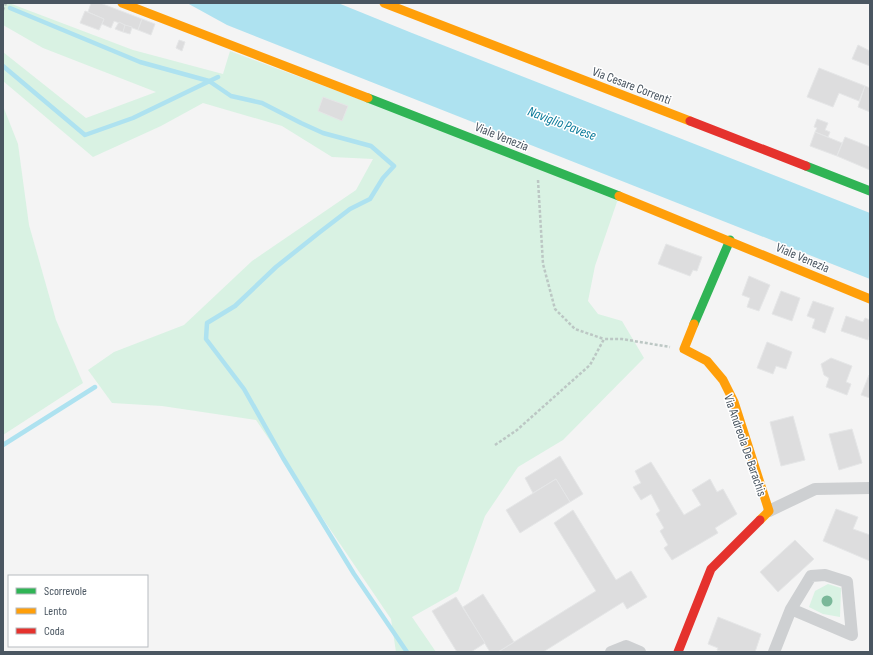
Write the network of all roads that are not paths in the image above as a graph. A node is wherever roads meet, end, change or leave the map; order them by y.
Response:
1 (122, 3) edge
2 (384, 3) edge
3 (870, 191) edge
4 (730, 240) junction
5 (870, 299) edge
6 (870, 488) edge
7 (769, 511) junction
8 (791, 610) junction
9 (611, 652) edge
10 (640, 652) edge
11 (678, 652) edge
12 (774, 652) edge

1 - 4 street, Viale Venezia
2 - 3 street, Via Cesare Correnti
4 - 5 street, Viale Venezia
4 - 7 street, Via Andreola De Barachis
6 - 7 street, Via Andreola De Barachis
7 - 11 street, Via Andreola De Barachis
8 - 8 street
8 - 12 street
9 - 10 street

